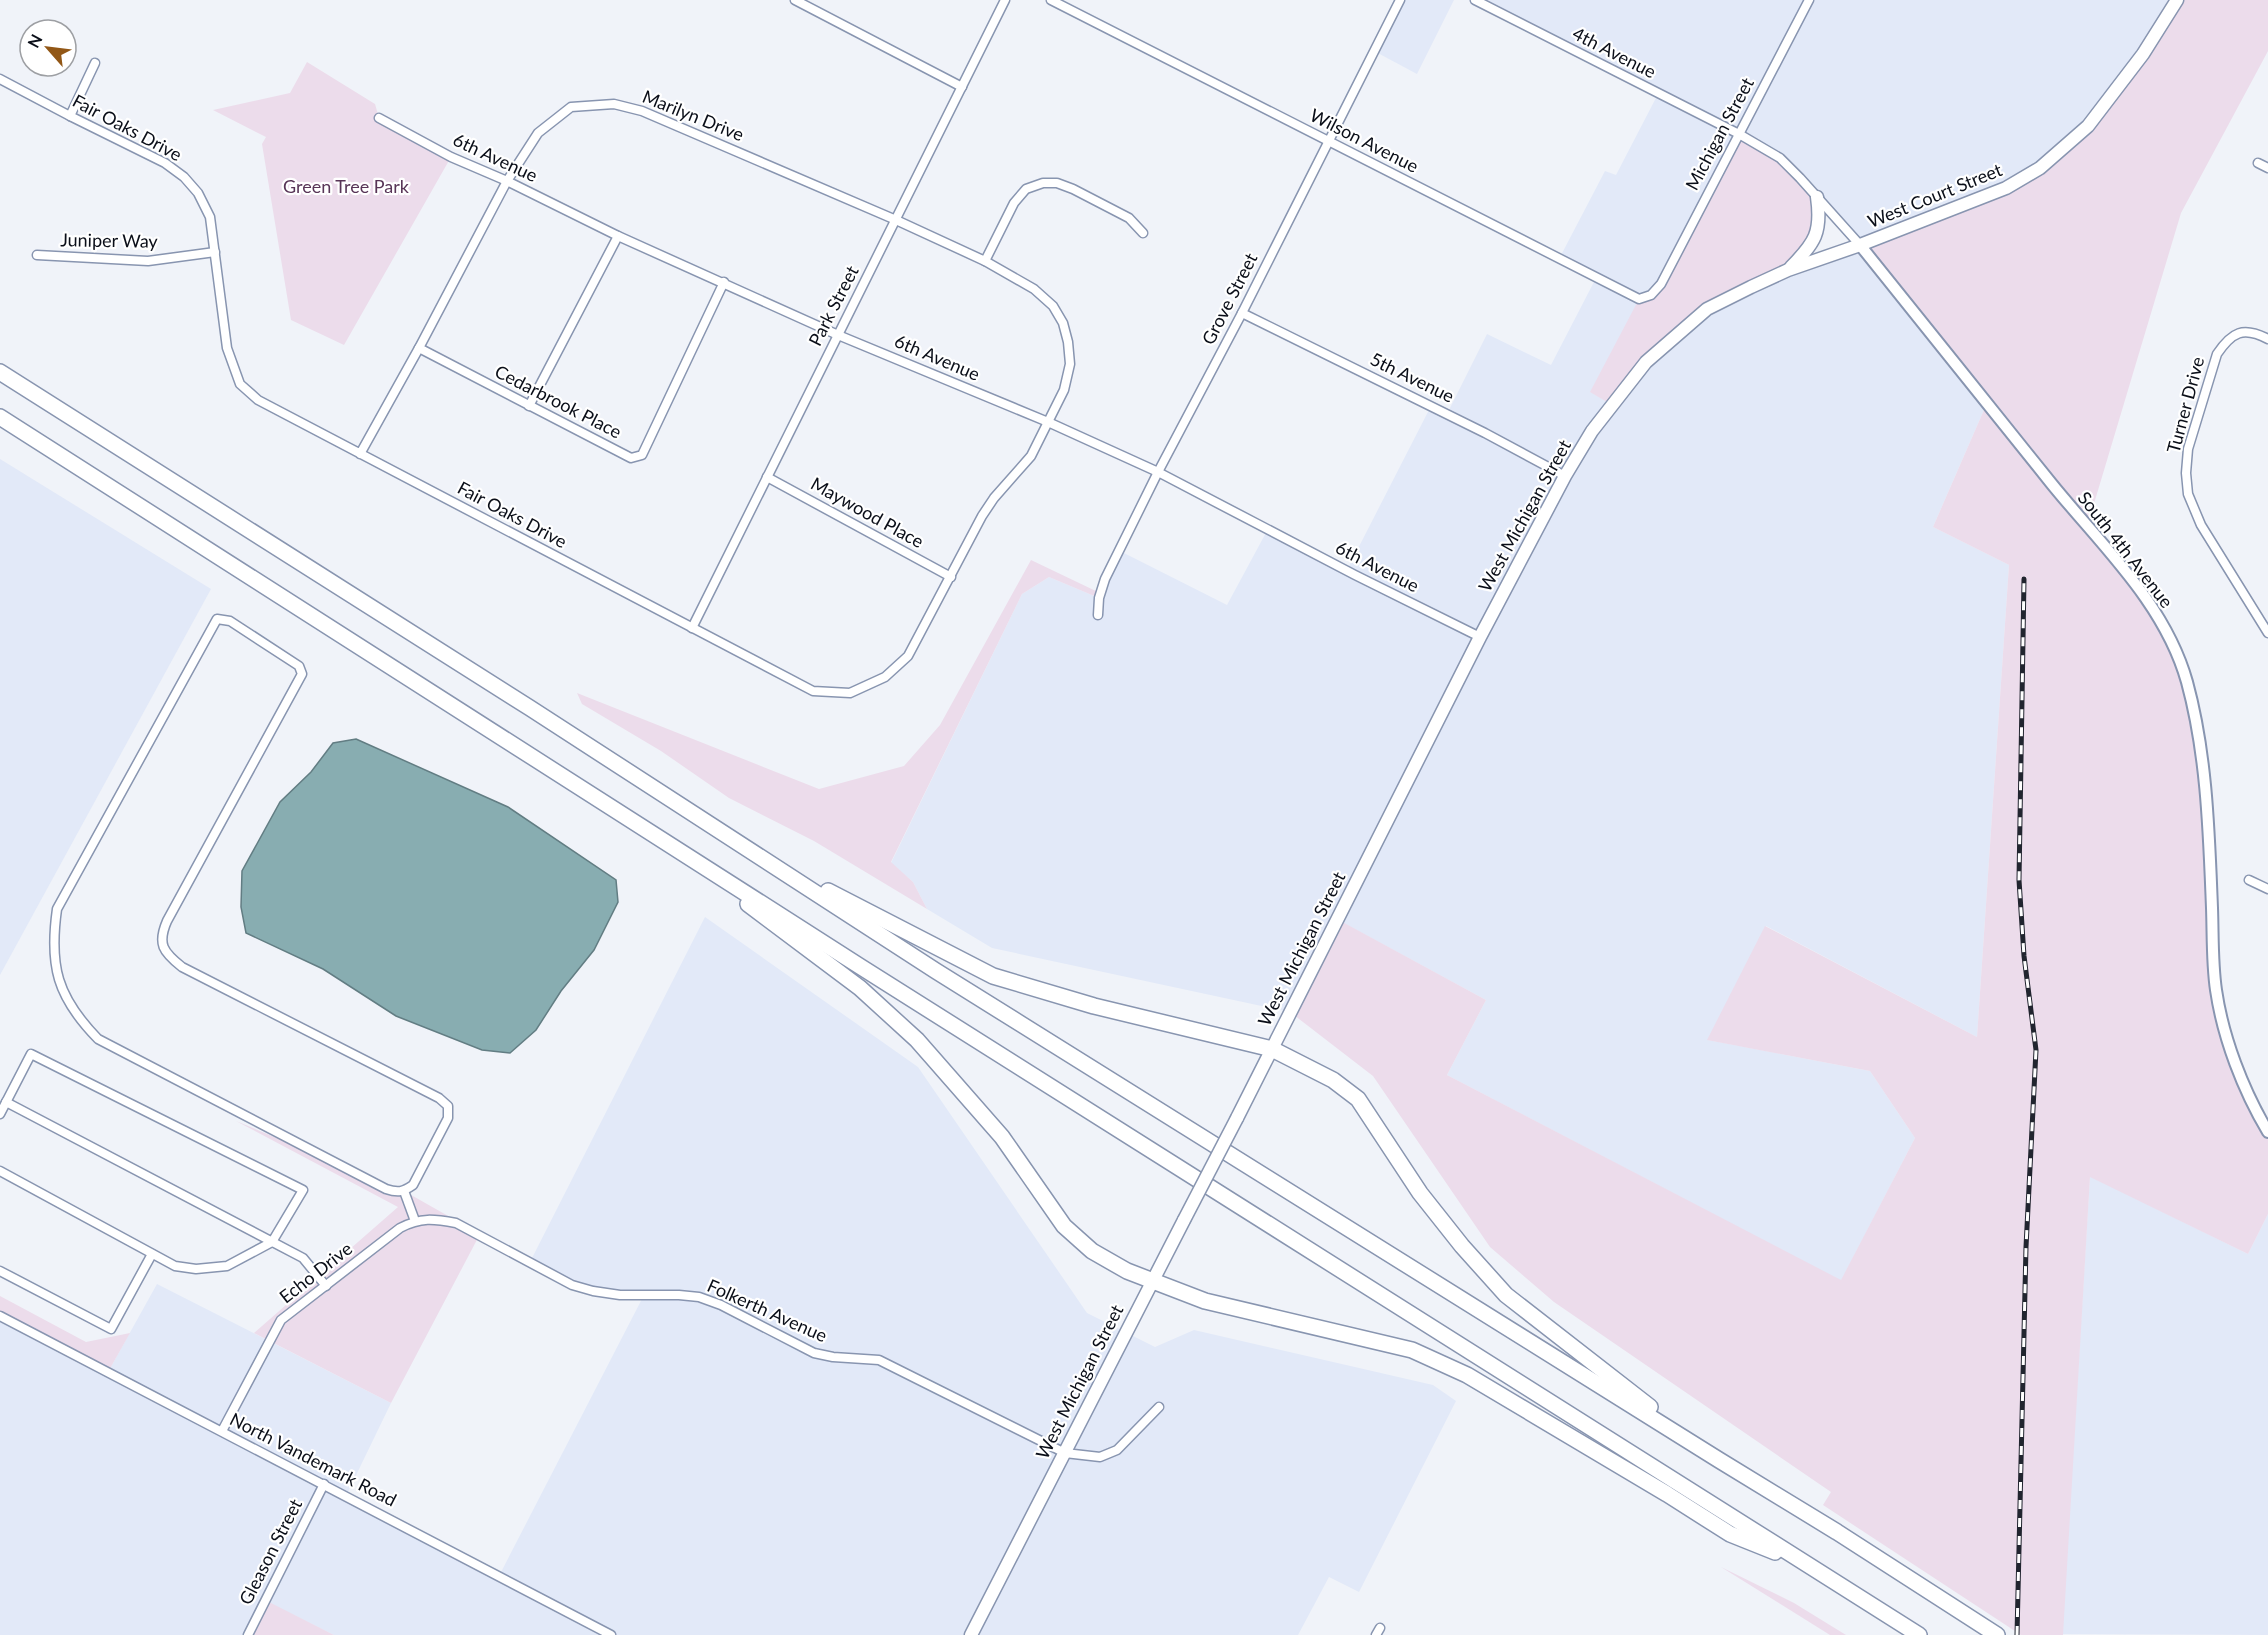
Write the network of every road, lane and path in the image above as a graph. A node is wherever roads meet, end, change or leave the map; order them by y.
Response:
1 (795, 0) edge
2 (1005, 0) edge
3 (1051, 0) edge
4 (1400, 0) edge
5 (1475, 0) edge
6 (1809, 0) edge
7 (2177, 0) edge
8 (95, 63) dead end
9 (0, 79) edge
10 (962, 87) junction
11 (70, 117) junction
12 (379, 118) dead end
13 (1739, 134) junction
14 (1329, 142) junction
15 (2258, 163) dead end
16 (2268, 168) edge
17 (507, 181) junction
18 (1817, 197) junction
19 (896, 220) junction
20 (1143, 233) dead end
21 (618, 236) junction
22 (1860, 245) junction
23 (215, 252) junction
24 (37, 255) dead end
25 (985, 261) junction
26 (1788, 270) junction
27 (724, 282) junction
28 (1660, 284) joint
29 (1707, 309) joint
30 (1242, 313) junction
31 (838, 335) junction
32 (2268, 339) edge
33 (419, 348) junction
34 (0, 372) edge
35 (530, 406) junction
36 (0, 417) edge
37 (1048, 422) junction
38 (360, 454) junction
39 (1158, 472) junction
40 (1565, 476) junction
41 (767, 477) junction
42 (951, 578) junction
43 (1098, 615) dead end
44 (692, 627) junction
45 (2268, 633) edge
46 (1480, 637) junction
47 (750, 850) junction
48 (687, 856) junction
49 (2249, 880) dead end
50 (2268, 890) edge
51 (1272, 1049) junction
52 (6, 1102) junction
53 (0, 1114) edge
54 (2268, 1132) edge
55 (0, 1171) edge
56 (404, 1191) junction
57 (415, 1221) junction
58 (272, 1242) junction
59 (152, 1254) junction
60 (0, 1271) edge
61 (1152, 1281) junction
62 (326, 1286) junction
63 (0, 1316) edge
64 (1159, 1407) dead end
65 (222, 1431) junction
66 (1065, 1453) junction
67 (1719, 1460) junction
68 (324, 1484) junction
69 (1811, 1567) junction
70 (1992, 1632) edge
71 (248, 1635) edge
72 (610, 1635) edge
73 (971, 1635) edge
74 (1919, 1635) edge

1 - 10 street
2 - 10 street, Park Street
3 - 14 street, Wilson Avenue
4 - 14 street, Grove Street
5 - 13 street, 4th Avenue
6 - 13 street, Michigan Street
7 - 22 main road, West Court Street
8 - 11 street
9 - 11 street, Fair Oaks Drive
10 - 19 street, Park Street
11 - 23 street, Fair Oaks Drive
12 - 17 street, 6th Avenue
13 - 18 street, South 4th Avenue
13 - 28 street, Michigan Street
14 - 28 street, Wilson Avenue
14 - 30 street, Grove Street
15 - 16 street
17 - 19 street, Marilyn Drive
17 - 21 street, 6th Avenue
17 - 33 street, Marilyn Drive
18 - 22 street, South 4th Avenue
18 - 26 main road
19 - 25 street, Marilyn Drive
19 - 31 street, Park Street
20 - 25 street
21 - 27 street, 6th Avenue
21 - 35 street
22 - 26 main road, West Court Street
22 - 54 street, South 4th Avenue
23 - 24 street, Juniper Way
23 - 38 street, Fair Oaks Drive
25 - 37 street, Marilyn Drive
26 - 29 main road, West Court Street
27 - 31 street, 6th Avenue
27 - 35 street, Cedarbrook Place
29 - 40 main road, West Michigan Street
30 - 39 street, Grove Street
30 - 40 street, 5th Avenue
31 - 37 street, 6th Avenue
31 - 41 street, Park Street
32 - 45 street, Turner Drive
33 - 35 street, Cedarbrook Place
33 - 38 street, Marilyn Drive
34 - 47 highway
36 - 48 highway
37 - 39 street, 6th Avenue
37 - 42 street, Fair Oaks Drive
38 - 44 street, Fair Oaks Drive
39 - 43 street, Grove Street
39 - 46 street, 6th Avenue
40 - 46 main road, West Michigan Street
41 - 42 street, Maywood Place
41 - 44 street, Park Street
42 - 44 street, Fair Oaks Drive
46 - 51 main road, West Michigan Street
47 - 51 highway
47 - 67 highway
48 - 61 highway
48 - 69 highway
49 - 50 street
51 - 61 main road, West Michigan Street, bridge
51 - 67 highway
52 - 53 street
52 - 58 street
52 - 58 street
55 - 59 street
56 - 56 street
56 - 57 street
57 - 62 street, Echo Drive
57 - 66 street, Folkerth Avenue
58 - 59 street
58 - 62 street
59 - 60 street
61 - 66 main road, West Michigan Street
61 - 69 highway
62 - 65 street, Echo Drive
63 - 65 street, North Vandemark Road
64 - 66 street
65 - 68 street, North Vandemark Road
66 - 73 main road, West Michigan Street
67 - 70 highway
68 - 71 street, Gleason Street
68 - 72 street, North Vandemark Road
69 - 74 highway

